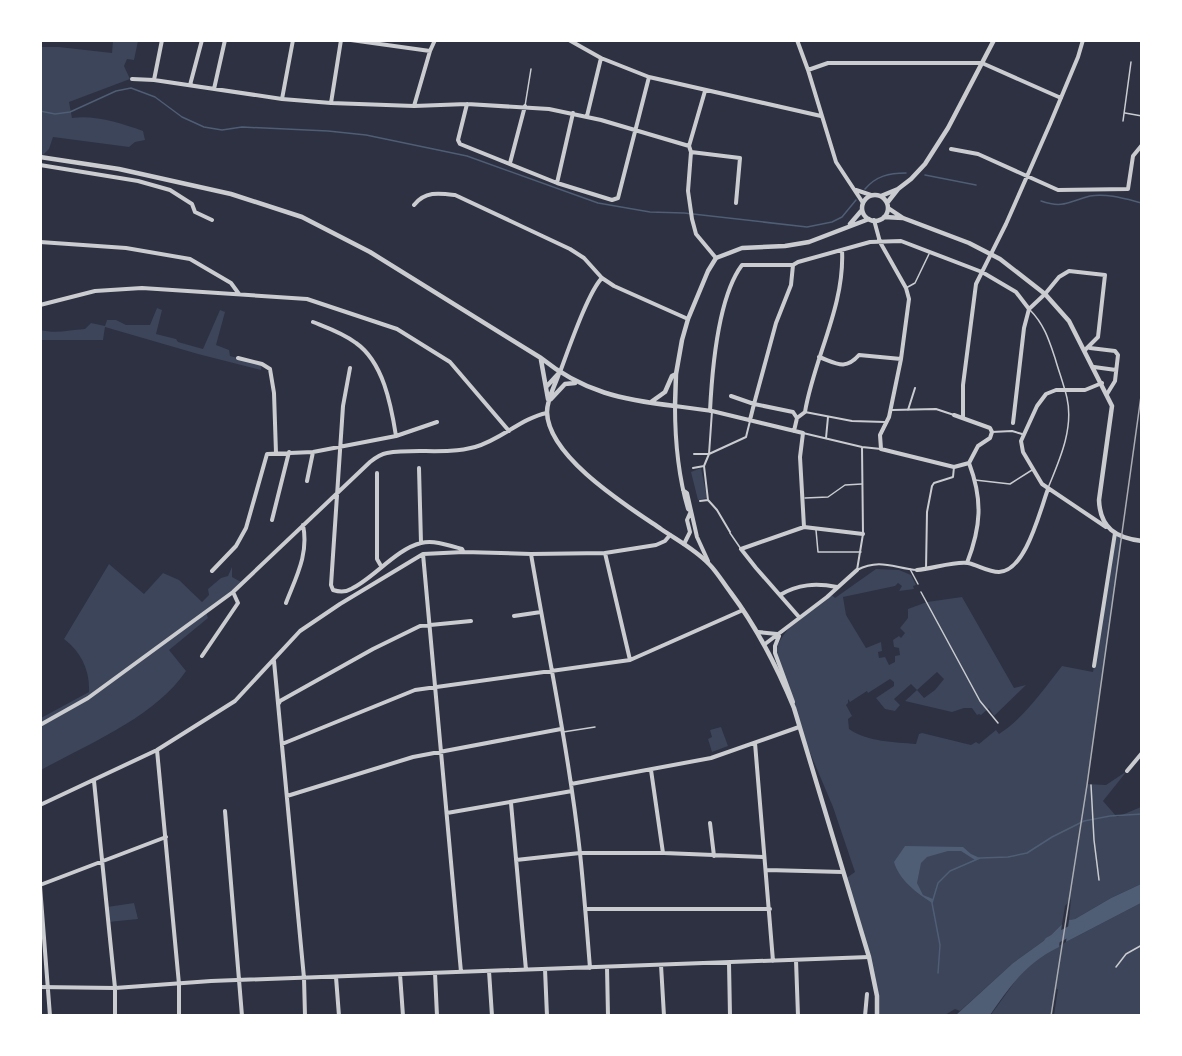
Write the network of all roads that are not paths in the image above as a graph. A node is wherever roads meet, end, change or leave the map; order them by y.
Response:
1 (162, 40) edge
2 (202, 40) edge
3 (225, 40) edge
4 (293, 40) edge
5 (340, 40) edge
6 (351, 40) edge
7 (435, 40) edge
8 (569, 40) edge
9 (796, 40) edge
10 (994, 40) edge
11 (1083, 40) edge
12 (430, 51) junction
13 (601, 58) junction
14 (1131, 62) dead end
15 (982, 63) junction
16 (531, 69) dead end
17 (808, 70) junction
18 (649, 77) junction
19 (132, 79) dead end
20 (154, 80) junction
21 (190, 85) junction
22 (214, 89) junction
23 (705, 91) junction
24 (1061, 98) junction
25 (282, 99) junction
26 (331, 103) junction
27 (467, 104) junction
28 (414, 106) junction
29 (525, 106) junction
30 (573, 113) junction
31 (1124, 113) junction
32 (587, 116) junction
33 (821, 116) junction
34 (1142, 116) edge
35 (1123, 121) dead end
36 (635, 129) junction
37 (1142, 145) edge
38 (689, 146) junction
39 (951, 149) dead end
40 (691, 152) junction
41 (40, 157) edge
42 (510, 163) junction
43 (40, 165) edge
44 (1027, 176) junction
45 (557, 183) junction
46 (855, 189) junction
47 (898, 189) junction
48 (872, 195) junction
49 (881, 196) junction
50 (736, 203) dead end
51 (863, 203) junction
52 (414, 205) dead end
53 (888, 205) junction
54 (862, 210) junction
55 (884, 217) junction
56 (903, 218) junction
57 (212, 220) dead end
58 (871, 220) junction
59 (848, 226) junction
60 (40, 242) edge
61 (880, 242) junction
62 (842, 250) junction
63 (930, 253) junction
64 (992, 254) junction
65 (716, 258) junction
66 (793, 265) junction
67 (982, 272) junction
68 (602, 278) junction
69 (906, 288) junction
70 (239, 294) junction
71 (1045, 294) junction
72 (40, 305) edge
73 (1029, 309) junction
74 (688, 319) junction
75 (313, 322) dead end
76 (1088, 349) junction
77 (819, 357) junction
78 (238, 358) dead end
79 (541, 358) junction
80 (901, 359) junction
81 (1094, 367) junction
82 (350, 368) dead end
83 (1116, 370) junction
84 (559, 373) junction
85 (676, 374) junction
86 (1102, 383) junction
87 (577, 384) junction
88 (547, 386) junction
89 (915, 388) dead end
90 (1064, 390) junction
91 (1107, 394) junction
92 (731, 396) dead end
93 (548, 402) junction
94 (650, 402) junction
95 (754, 404) junction
96 (675, 406) junction
97 (889, 410) junction
98 (908, 410) junction
99 (711, 411) junction
100 (805, 412) junction
101 (547, 413) junction
102 (954, 415) joint
103 (828, 417) junction
104 (963, 417) junction
105 (797, 418) junction
106 (750, 420) junction
107 (437, 422) dead end
108 (888, 422) junction
109 (1013, 423) joint
110 (508, 431) junction
111 (795, 431) junction
112 (1012, 431) junction
113 (992, 432) junction
114 (803, 433) junction
115 (1022, 434) junction
116 (396, 436) junction
117 (826, 438) junction
118 (340, 446) junction
119 (862, 447) junction
120 (881, 449) junction
121 (289, 452) junction
122 (313, 452) junction
123 (276, 453) junction
124 (694, 454) dead end
125 (709, 454) junction
126 (969, 463) junction
127 (704, 466) junction
128 (954, 467) junction
129 (419, 468) dead end
130 (693, 468) dead end
131 (1033, 470) junction
132 (377, 473) dead end
133 (975, 480) junction
134 (307, 481) dead end
135 (863, 484) junction
136 (1048, 489) junction
137 (336, 493) junction
138 (801, 498) junction
139 (708, 500) junction
140 (699, 501) dead end
141 (691, 511) junction
142 (273, 520) dead end
143 (303, 525) junction
144 (804, 527) junction
145 (1107, 527) junction
146 (816, 528) junction
147 (730, 532) joint
148 (1115, 532) junction
149 (863, 534) junction
150 (670, 535) junction
151 (1142, 541) edge
152 (421, 543) junction
153 (684, 544) junction
154 (741, 549) junction
155 (464, 552) junction
156 (861, 552) junction
157 (605, 553) junction
158 (423, 554) junction
159 (531, 554) junction
160 (967, 563) junction
161 (710, 564) junction
162 (381, 566) junction
163 (910, 569) junction
164 (926, 569) junction
165 (857, 570) junction
166 (917, 570) joint
167 (212, 571) dead end
168 (918, 584) dead end
169 (837, 587) junction
170 (233, 592) junction
171 (921, 592) dead end
172 (780, 595) junction
173 (286, 603) dead end
174 (743, 610) junction
175 (541, 612) junction
176 (514, 616) dead end
177 (799, 617) junction
178 (471, 621) dead end
179 (430, 626) junction
180 (782, 630) junction
181 (758, 632) junction
182 (778, 634) junction
183 (765, 644) junction
184 (202, 656) dead end
185 (274, 660) junction
186 (630, 660) junction
187 (1094, 666) dead end
188 (553, 672) junction
189 (435, 689) junction
190 (279, 705) junction
191 (794, 708) junction
192 (998, 723) dead end
193 (40, 725) edge
194 (595, 727) dead end
195 (799, 727) junction
196 (562, 730) junction
197 (755, 743) junction
198 (282, 744) junction
199 (158, 750) junction
200 (441, 751) junction
201 (1142, 753) edge
202 (651, 770) junction
203 (1127, 771) dead end
204 (94, 781) junction
205 (571, 784) junction
206 (1092, 785) dead end
207 (572, 791) junction
208 (287, 796) junction
209 (511, 803) junction
210 (40, 805) edge
211 (225, 811) dead end
212 (447, 813) junction
213 (710, 823) dead end
214 (166, 837) junction
215 (580, 853) junction
216 (663, 853) junction
217 (714, 855) junction
218 (764, 857) junction
219 (103, 860) junction
220 (516, 860) junction
221 (767, 870) junction
222 (843, 872) junction
223 (1100, 880) dead end
224 (40, 885) edge
225 (585, 909) junction
226 (770, 909) junction
227 (1142, 945) edge
228 (869, 957) junction
229 (796, 960) junction
230 (773, 961) junction
231 (729, 963) junction
232 (661, 965) junction
233 (607, 967) junction
234 (1116, 967) dead end
235 (590, 968) junction
236 (545, 969) junction
237 (526, 970) junction
238 (489, 971) junction
239 (461, 972) junction
240 (435, 973) junction
241 (400, 974) junction
242 (336, 977) junction
243 (304, 978) junction
244 (239, 980) junction
245 (179, 984) junction
246 (40, 987) edge
247 (48, 987) junction
248 (115, 988) junction
249 (867, 994) dead end
250 (50, 1016) edge
251 (115, 1016) edge
252 (179, 1016) edge
253 (242, 1016) edge
254 (305, 1016) edge
255 (339, 1016) edge
256 (403, 1016) edge
257 (437, 1016) edge
258 (492, 1016) edge
259 (547, 1016) edge
260 (608, 1016) edge
261 (664, 1016) edge
262 (730, 1016) edge
263 (798, 1016) edge
264 (865, 1016) edge
265 (877, 1016) edge

1 - 20 street
2 - 21 street
3 - 22 street
4 - 25 street
5 - 26 street
6 - 12 street
7 - 12 street
8 - 13 street
9 - 17 street
10 - 15 street
11 - 24 street
12 - 28 street
13 - 18 street
13 - 32 street
14 - 31 lane
15 - 17 street
15 - 24 street
15 - 47 street
16 - 29 lane
17 - 33 street
18 - 23 street
18 - 36 street
19 - 20 street
20 - 21 street
21 - 22 street
22 - 25 street
23 - 33 street
23 - 38 street
24 - 44 street
25 - 26 street
26 - 28 street
27 - 28 street
27 - 29 street
27 - 42 street
29 - 30 street
29 - 42 street
30 - 32 street
30 - 45 street
31 - 34 lane
31 - 35 lane
32 - 36 street
33 - 46 street
36 - 38 street
36 - 45 street
37 - 44 street
38 - 40 street
39 - 44 street
40 - 50 street
40 - 65 street
41 - 79 street
42 - 45 street
43 - 57 street
44 - 64 street
46 - 48 street
46 - 51 street
47 - 49 street
47 - 53 street
48 - 49 street
48 - 51 street
49 - 53 street
51 - 54 street
52 - 68 street
53 - 55 street
53 - 56 street
54 - 58 street
54 - 59 street
55 - 56 street
55 - 58 street
56 - 64 street
58 - 59 street
58 - 61 street
59 - 65 street
60 - 70 street
61 - 62 street
61 - 63 street
61 - 69 street
62 - 66 street
62 - 77 street
63 - 67 street
63 - 69 lane
64 - 67 street
64 - 71 street
65 - 74 street
66 - 95 street
66 - 99 street
67 - 73 street
67 - 104 street
68 - 74 street
68 - 84 street
69 - 80 street
70 - 72 street
70 - 110 street
71 - 73 street
71 - 76 street
71 - 76 street
73 - 90 lane
73 - 109 street
74 - 85 street
75 - 116 street
76 - 81 street
76 - 83 street
77 - 80 street
77 - 100 street
78 - 123 street
79 - 84 street
79 - 88 street
80 - 97 street
81 - 83 street
81 - 86 street
82 - 118 street
83 - 91 street
84 - 87 street
84 - 88 street
84 - 93 street
85 - 94 street
85 - 96 street
86 - 90 street
86 - 91 street
87 - 93 street
87 - 94 street
88 - 93 street
89 - 98 street
90 - 115 street
90 - 136 lane
91 - 145 street
92 - 95 street
93 - 101 street
94 - 96 street
95 - 105 street
95 - 106 street
96 - 99 street
96 - 141 street
97 - 98 street
97 - 108 street
98 - 102 street
99 - 106 street
99 - 125 street
100 - 103 street
100 - 105 street
101 - 110 street
101 - 150 street
102 - 104 street
103 - 108 street
103 - 117 street
104 - 113 street
105 - 111 street
106 - 111 street
106 - 125 street
107 - 116 street
108 - 120 street
109 - 112 street
110 - 137 street
111 - 114 street
112 - 113 street
112 - 115 street
113 - 126 street
114 - 117 street
114 - 138 street
115 - 131 street
116 - 118 street
117 - 119 street
118 - 122 street
118 - 137 street
119 - 120 street
119 - 135 street
120 - 128 street
121 - 122 street
121 - 123 street
121 - 142 street
122 - 134 street
123 - 167 street
124 - 125 street
125 - 127 street
126 - 128 street
126 - 133 street
127 - 130 street
127 - 139 street
128 - 164 street
129 - 152 street
131 - 133 lane
131 - 136 street
132 - 162 street
133 - 160 street
135 - 138 lane
135 - 149 street
136 - 145 street
136 - 160 street
137 - 143 street
137 - 162 street
138 - 144 street
139 - 140 street
139 - 147 street
141 - 153 street
141 - 161 street
143 - 170 street
143 - 173 street
144 - 146 street
144 - 154 street
145 - 148 street
146 - 149 street
146 - 156 lane
147 - 154 lane
148 - 151 street
148 - 187 street
149 - 156 street
150 - 153 street
150 - 157 street
152 - 155 street
152 - 162 street
153 - 161 street
154 - 172 street
155 - 158 street
155 - 159 street
156 - 165 street
157 - 159 street
157 - 186 street
158 - 179 street
158 - 185 street
159 - 175 street
160 - 164 street
161 - 174 street
163 - 165 street
163 - 166 street
163 - 168 lane
164 - 166 street
165 - 169 street
169 - 172 street
169 - 177 street
170 - 184 street
170 - 193 street
171 - 192 lane
172 - 177 street
174 - 181 street
174 - 186 street
175 - 176 street
175 - 188 street
177 - 180 street
178 - 179 street
179 - 189 street
179 - 190 street
180 - 182 street
180 - 191 street
181 - 182 street
181 - 183 street
182 - 183 street
183 - 191 street
185 - 190 street
185 - 199 street
186 - 188 street
188 - 189 street
188 - 196 street
189 - 198 street
189 - 200 street
190 - 198 street
191 - 195 street
194 - 196 lane
195 - 197 street
195 - 222 street
196 - 200 street
196 - 205 street
197 - 202 street
197 - 218 street
198 - 208 street
199 - 204 street
199 - 214 street
200 - 208 street
200 - 212 street
201 - 203 street
202 - 205 street
202 - 216 street
204 - 210 street
204 - 219 street
205 - 207 street
206 - 223 lane
207 - 209 street
207 - 215 street
208 - 243 street
209 - 212 street
209 - 220 street
211 - 244 street
212 - 239 street
213 - 217 street
214 - 219 street
214 - 245 street
215 - 216 street
215 - 220 street
215 - 225 street
216 - 217 street
217 - 218 street
218 - 221 street
219 - 224 street
219 - 248 street
220 - 237 street
221 - 222 street
221 - 226 street
222 - 228 street
224 - 247 street
225 - 226 street
225 - 235 street
226 - 230 street
227 - 234 lane
228 - 229 street
228 - 265 street
229 - 230 street
229 - 263 street
230 - 231 street
231 - 232 street
231 - 262 street
232 - 233 street
232 - 261 street
233 - 235 street
233 - 260 street
235 - 236 street
236 - 237 street
236 - 259 street
237 - 238 street
238 - 239 street
238 - 258 street
239 - 240 street
240 - 241 street
240 - 257 street
241 - 242 street
241 - 256 street
242 - 243 street
242 - 255 street
243 - 244 street
243 - 254 street
244 - 245 street
244 - 253 street
245 - 248 street
245 - 252 street
246 - 247 street
247 - 248 street
247 - 250 street
248 - 251 street
249 - 264 street

